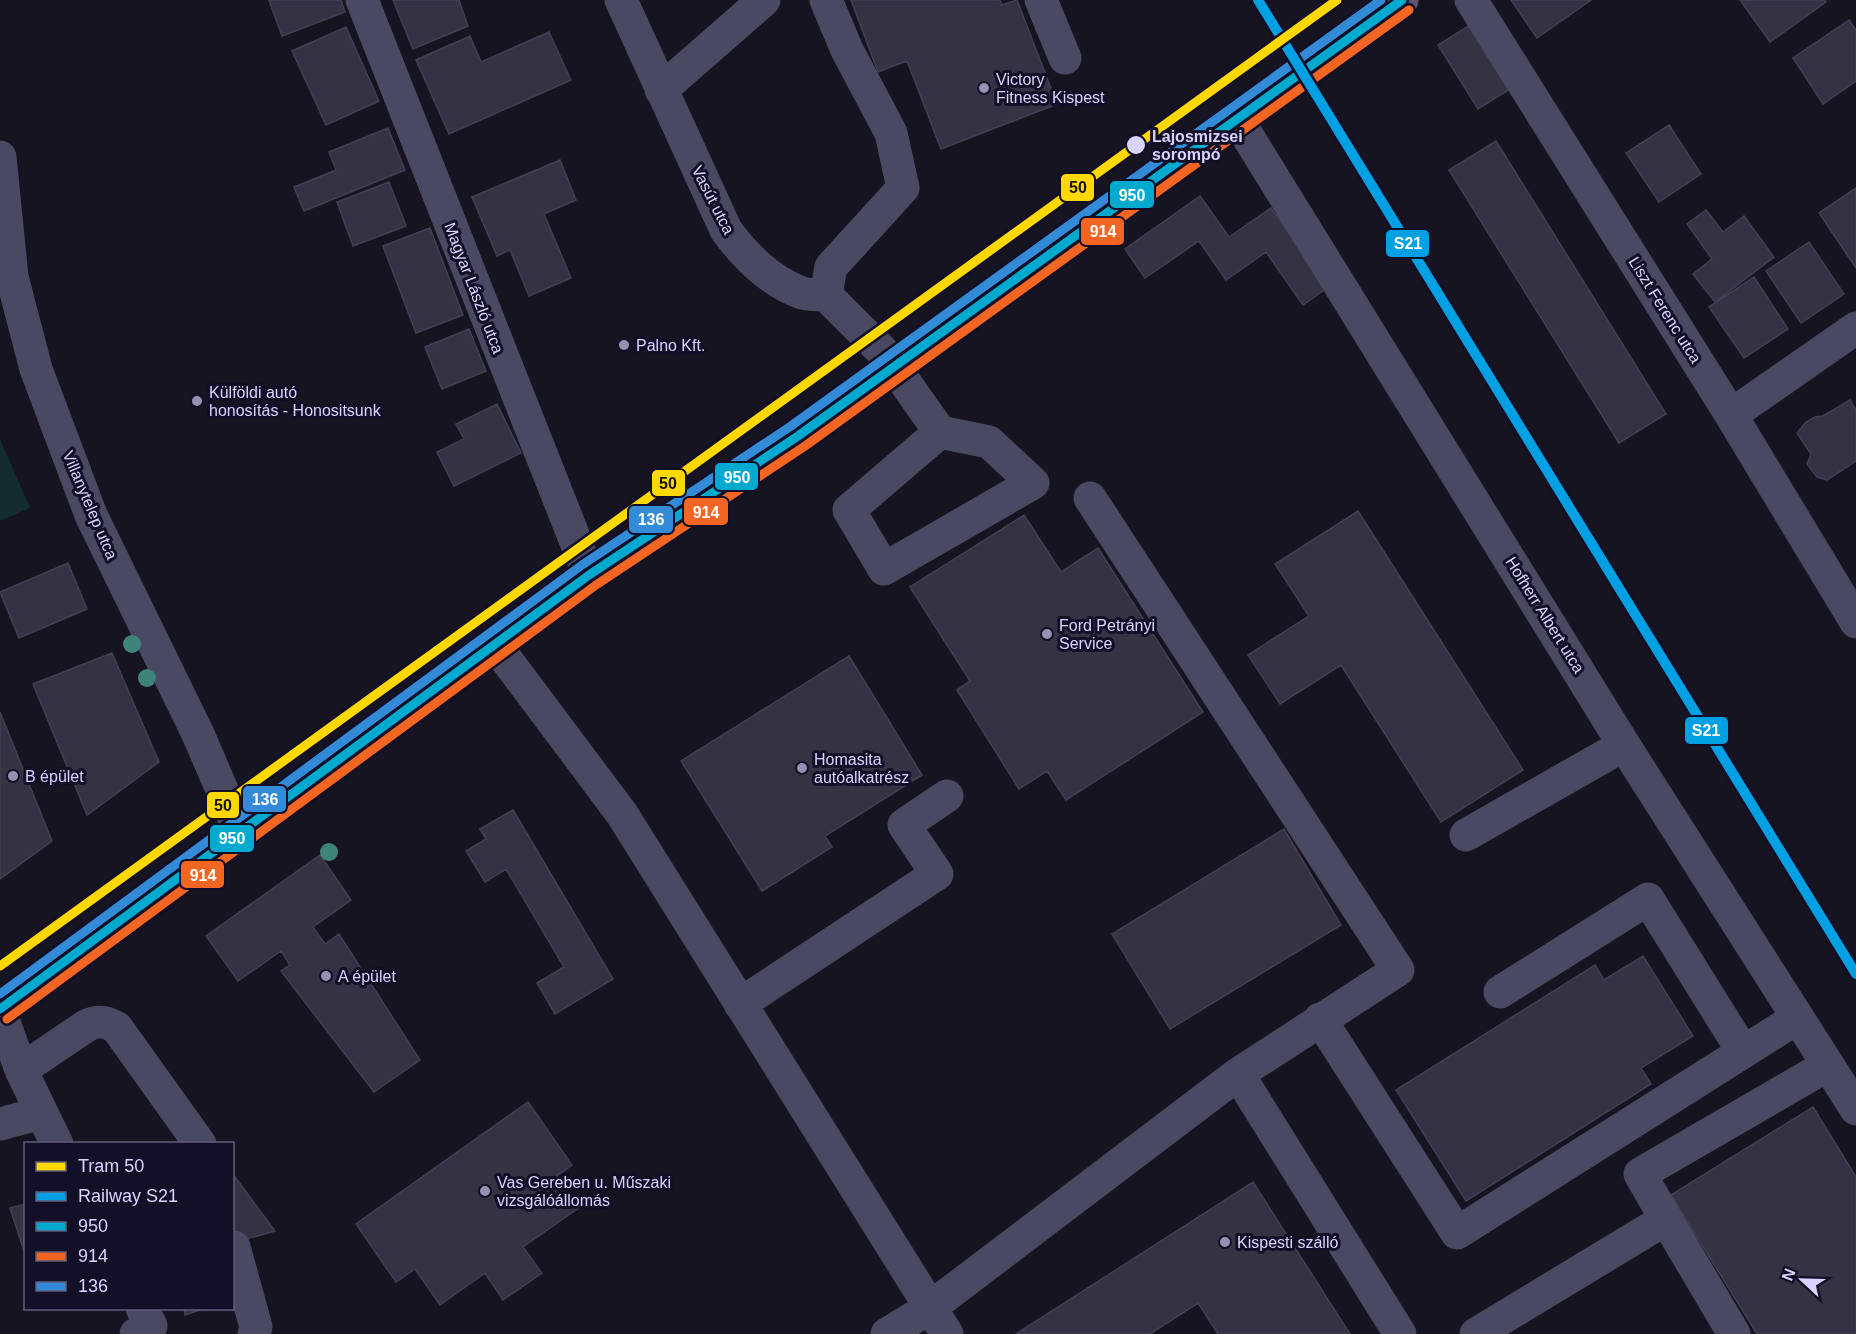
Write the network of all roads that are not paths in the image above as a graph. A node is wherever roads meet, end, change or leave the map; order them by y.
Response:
1 (362, 0) edge
2 (621, 0) edge
3 (764, 0) edge
4 (826, 0) edge
5 (1041, 0) edge
6 (1471, 0) edge
7 (1400, 1) edge
8 (1065, 58) dead end
9 (661, 90) junction
10 (1237, 119) junction
11 (0, 157) edge
12 (826, 295) junction
13 (1856, 328) edge
14 (895, 367) junction
15 (1731, 415) junction
16 (940, 432) junction
17 (1090, 498) dead end
18 (589, 575) junction
19 (1856, 622) edge
20 (494, 644) junction
21 (1624, 745) junction
22 (947, 796) dead end
23 (241, 834) junction
24 (1466, 835) dead end
25 (1500, 992) dead end
26 (740, 1004) junction
27 (0, 1010) edge
28 (1797, 1018) junction
29 (1320, 1019) junction
30 (1742, 1050) junction
31 (1828, 1065) junction
32 (21, 1071) junction
33 (1238, 1074) junction
34 (1856, 1109) edge
35 (41, 1113) junction
36 (0, 1124) edge
37 (56, 1142) edge
38 (199, 1142) edge
39 (1666, 1219) junction
40 (234, 1247) edge
41 (939, 1321) edge
42 (254, 1334) edge
43 (887, 1334) edge
44 (1400, 1334) edge
45 (1476, 1334) edge
46 (1734, 1334) edge

1 - 18 street, Magyar László utca
2 - 9 street, Vasút utca
3 - 9 street
4 - 12 street
5 - 8 street
6 - 15 street, Liszt Ferenc utca
7 - 10 main road
9 - 12 street, Vasút utca
10 - 14 main road
10 - 21 street, Hofherr Albert utca
11 - 23 street, Villanytelep utca
12 - 14 street
13 - 15 street
14 - 16 street
14 - 18 main road
15 - 19 street, Liszt Ferenc utca
16 - 16 street
17 - 29 street
18 - 20 main road
20 - 23 main road
20 - 26 street
21 - 24 street
21 - 28 street, Hofherr Albert utca
22 - 26 street
23 - 27 main road
25 - 30 street
26 - 41 street
27 - 32 street
28 - 30 street
28 - 31 street, Hofherr Albert utca
29 - 30 street
29 - 33 street
31 - 34 street, Hofherr Albert utca
31 - 39 street
32 - 35 street
32 - 38 street
33 - 41 street
33 - 44 street
35 - 36 street
35 - 37 street
39 - 45 street
39 - 46 street
40 - 42 street
41 - 43 street

